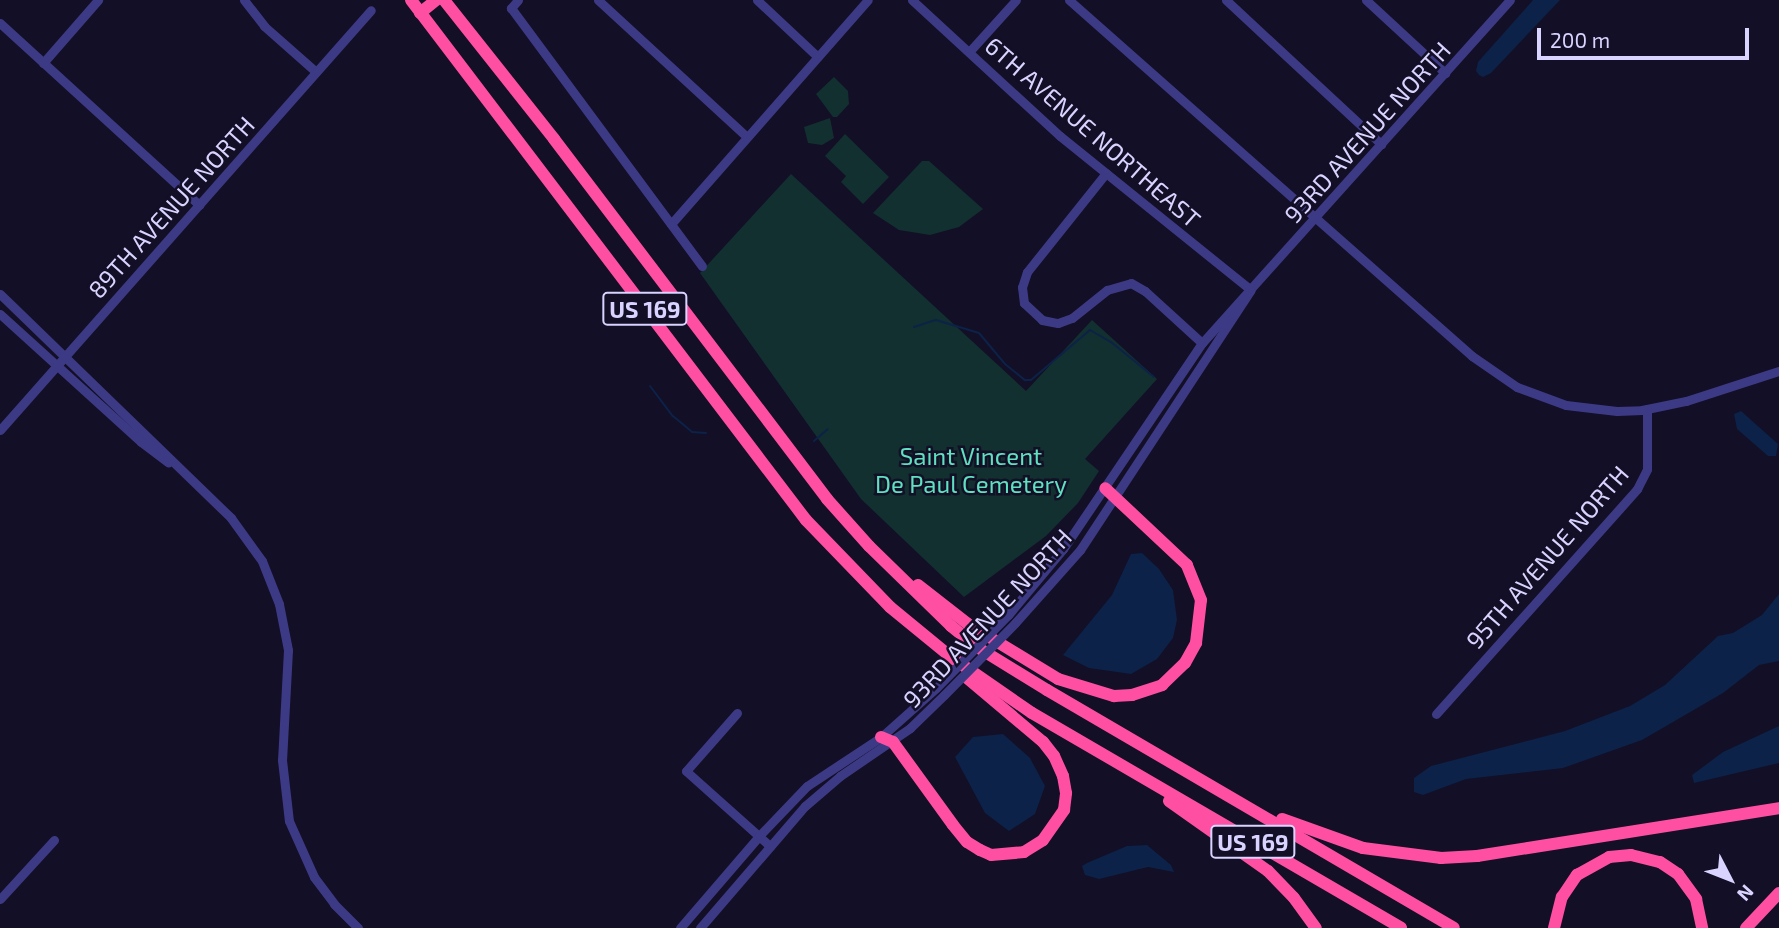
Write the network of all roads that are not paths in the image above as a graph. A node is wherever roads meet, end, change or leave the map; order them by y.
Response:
1 (98, 0) edge
2 (244, 0) edge
3 (411, 0) edge
4 (436, 0) edge
5 (446, 0) edge
6 (518, 0) edge
7 (598, 0) edge
8 (757, 0) edge
9 (869, 0) edge
10 (912, 0) edge
11 (1016, 0) edge
12 (1069, 0) edge
13 (1226, 0) edge
14 (1366, 0) edge
15 (1505, 2) edge
16 (371, 9) dead end
17 (420, 13) junction
18 (0, 23) edge
19 (969, 52) junction
20 (818, 57) junction
21 (43, 63) junction
22 (316, 72) junction
23 (1445, 73) junction
24 (747, 137) junction
25 (1381, 144) junction
26 (1107, 173) junction
27 (199, 205) junction
28 (1315, 220) junction
29 (671, 224) junction
30 (702, 266) dead end
31 (1251, 290) junction
32 (0, 294) edge
33 (0, 314) edge
34 (1202, 343) junction
35 (66, 355) junction
36 (57, 365) junction
37 (1779, 371) edge
38 (1647, 409) junction
39 (0, 430) edge
40 (186, 475) junction
41 (1105, 488) junction
42 (1116, 497) junction
43 (869, 546) junction
44 (935, 645) junction
45 (940, 691) junction
46 (737, 713) dead end
47 (1436, 714) dead end
48 (887, 739) junction
49 (1106, 756) junction
50 (1167, 760) junction
51 (1779, 808) edge
52 (759, 836) junction
53 (54, 840) dead end
54 (770, 846) junction
55 (1779, 893) edge
56 (0, 899) edge
57 (358, 928) edge
58 (680, 928) edge
59 (699, 928) edge
60 (1317, 928) edge
61 (1401, 928) edge
62 (1454, 928) edge
63 (1554, 928) edge
64 (1702, 928) edge
65 (1746, 928) edge

1 - 21 street
2 - 22 street
3 - 17 highway, US 169
4 - 17 highway
5 - 43 highway, US 169
6 - 29 street
7 - 24 street
8 - 20 street
9 - 20 street
10 - 19 street, 6TH AVENUE NORTHEAST
11 - 19 street
12 - 28 street
13 - 25 street
14 - 23 street
15 - 23 street, 93RD AVENUE NORTH
16 - 22 street, 89TH AVENUE NORTH
17 - 44 highway, US 169
18 - 21 street
19 - 26 street, 6TH AVENUE NORTHEAST
20 - 24 street
21 - 27 street
22 - 27 street, 89TH AVENUE NORTH
23 - 25 street, 93RD AVENUE NORTH
24 - 29 street
25 - 28 street, 93RD AVENUE NORTH
26 - 31 street, 6TH AVENUE NORTHEAST
26 - 34 street
27 - 35 street, 89TH AVENUE NORTH
28 - 31 street, 93RD AVENUE NORTH
28 - 38 street
29 - 30 street
31 - 34 street, 93RD AVENUE NORTH
31 - 42 street, 93RD AVENUE NORTH
32 - 35 street
33 - 36 street
34 - 41 street, 93RD AVENUE NORTH
35 - 36 street, 89TH AVENUE NORTH
35 - 40 street
36 - 39 street, 89TH AVENUE NORTH
36 - 40 street
37 - 38 street
38 - 47 street, 95TH AVENUE NORTH
40 - 57 street
41 - 42 highway
41 - 45 street, 93RD AVENUE NORTH, bridge
42 - 43 highway
42 - 45 street, 93RD AVENUE NORTH, bridge
43 - 50 highway, US 169
44 - 48 highway
44 - 49 highway, US 169
45 - 48 street, 93RD AVENUE NORTH
46 - 52 street
48 - 52 street, 93RD AVENUE NORTH
48 - 54 street, 93RD AVENUE NORTH
49 - 60 highway
49 - 61 highway, US 169
50 - 51 highway
50 - 62 highway, US 169
52 - 54 street
52 - 58 street, 93RD AVENUE NORTH
53 - 56 street
54 - 59 street, 93RD AVENUE NORTH
55 - 65 highway
63 - 64 highway

